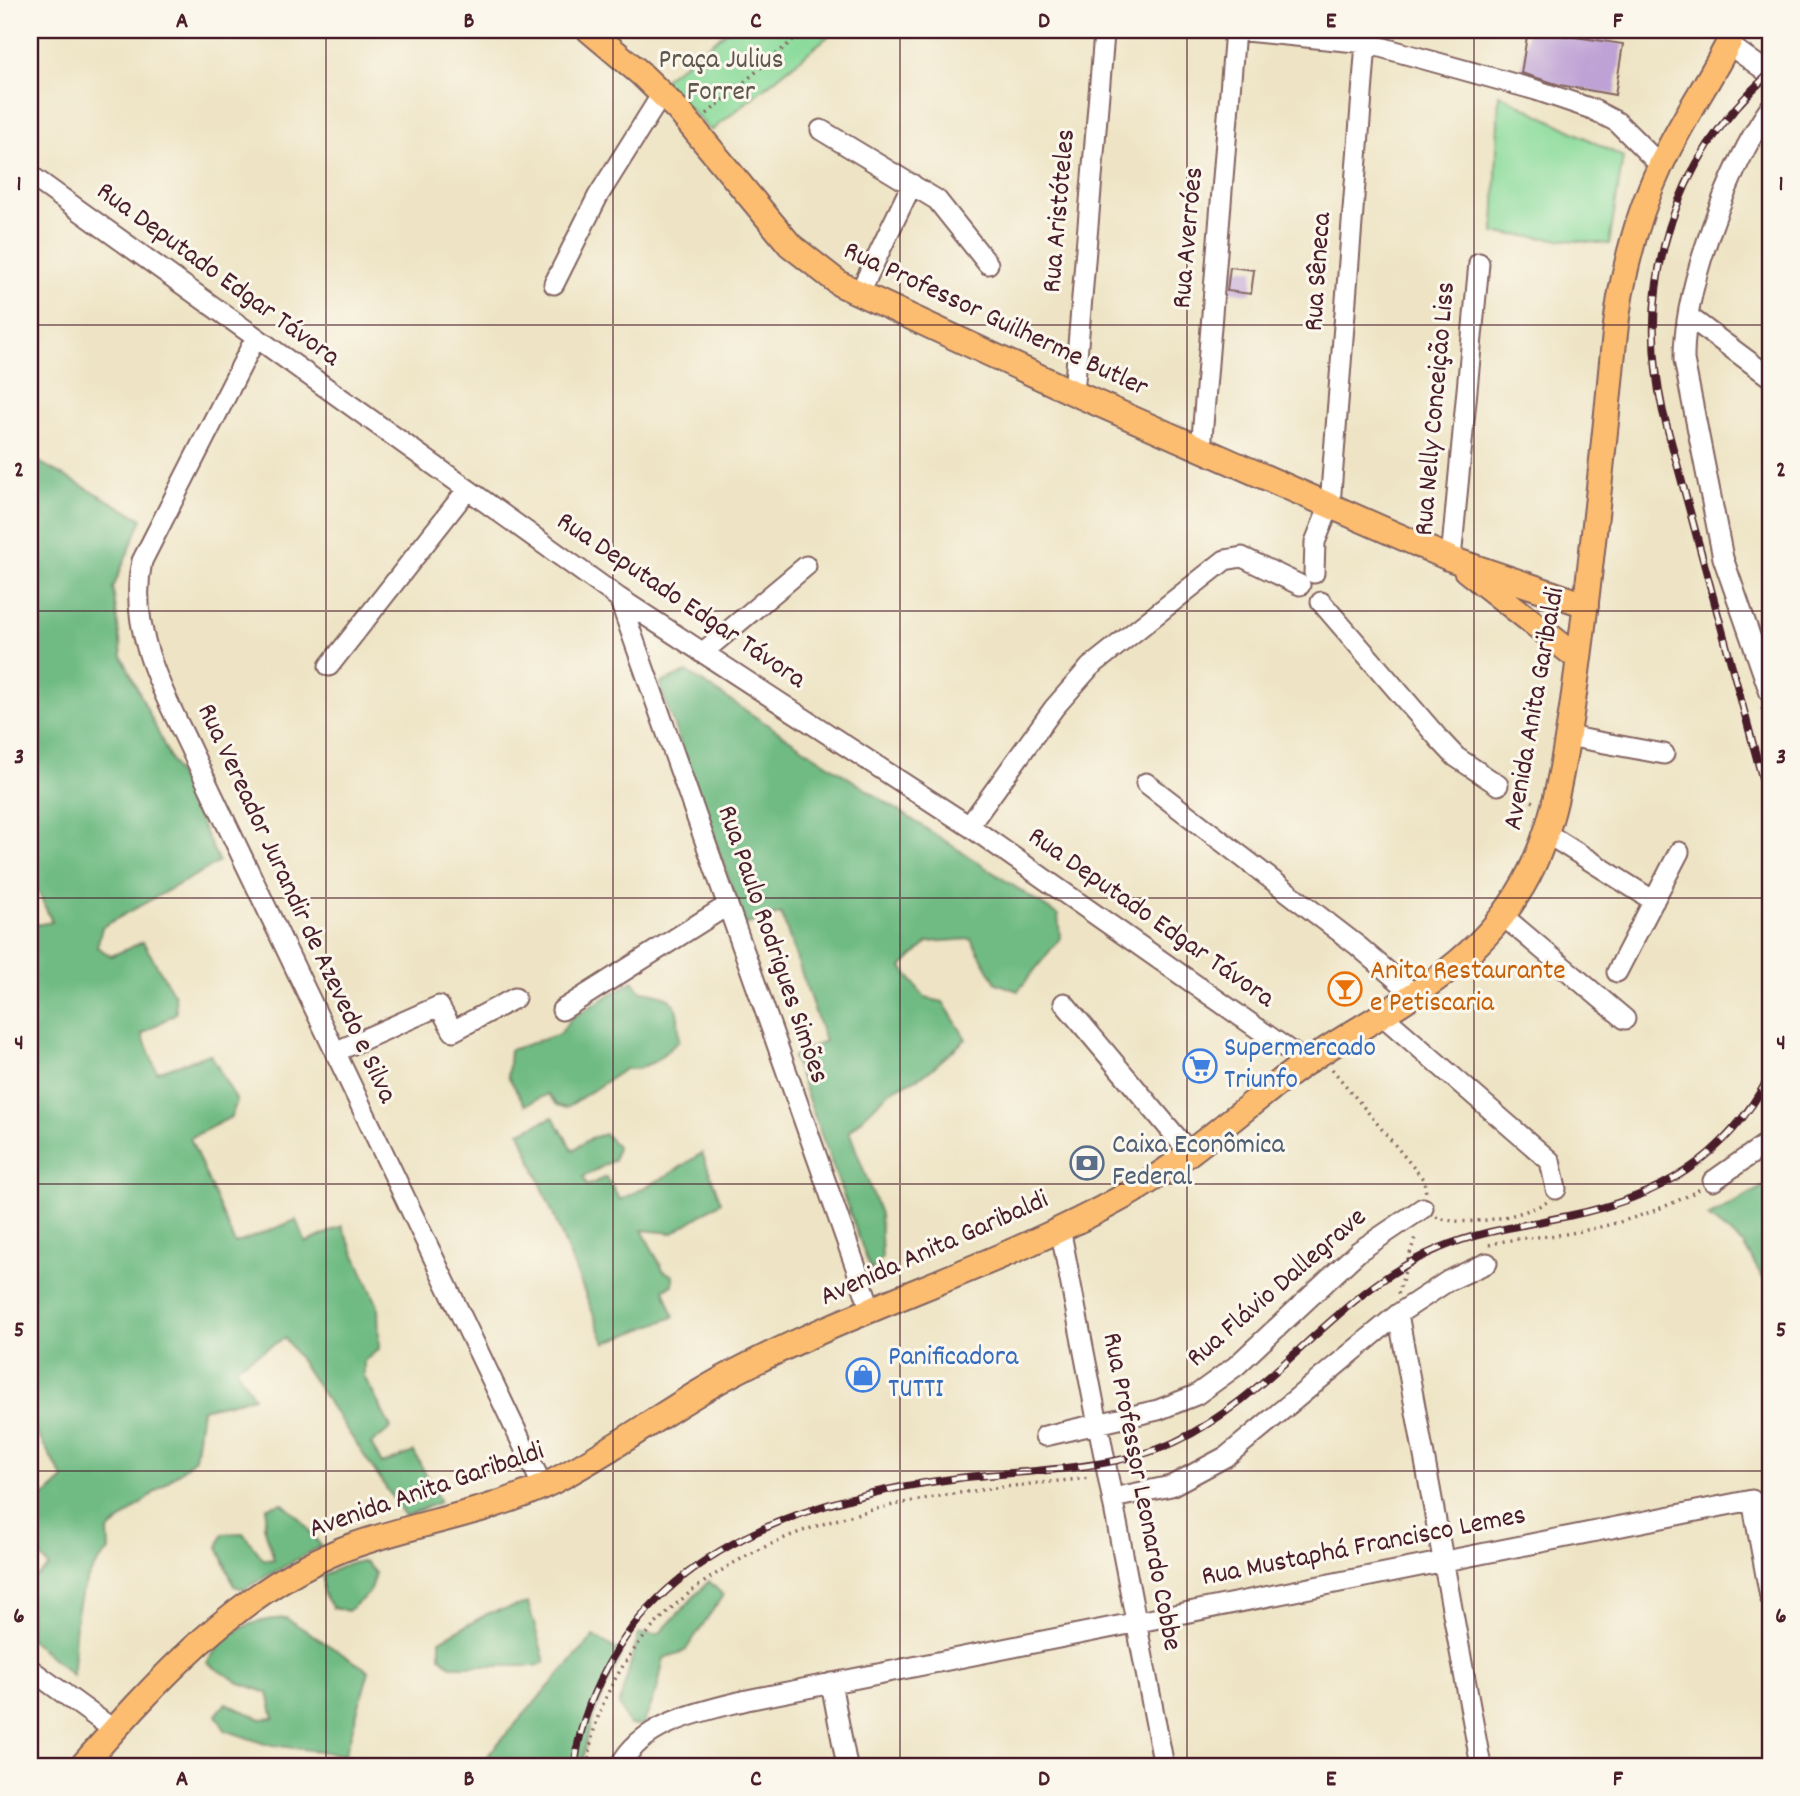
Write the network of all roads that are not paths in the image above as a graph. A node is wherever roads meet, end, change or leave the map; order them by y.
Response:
1 (589, 30) edge
2 (1234, 30) edge
3 (1104, 34) dead end
4 (1732, 37) edge
5 (1366, 43) junction
6 (1770, 71) edge
7 (662, 94) junction
8 (1770, 108) edge
9 (821, 130) dead end
10 (1660, 165) junction
11 (30, 175) edge
12 (912, 184) junction
13 (1479, 263) dead end
14 (988, 264) dead end
15 (554, 284) dead end
16 (859, 294) junction
17 (1688, 316) junction
18 (255, 339) junction
19 (1770, 377) edge
20 (1074, 393) junction
21 (1201, 450) junction
22 (467, 490) junction
23 (1330, 505) junction
24 (1451, 559) junction
25 (806, 566) dead end
26 (1307, 579) junction
27 (619, 598) junction
28 (1586, 605) junction
29 (702, 653) junction
30 (1579, 659) junction
31 (329, 666) dead end
32 (1770, 693) edge
33 (1567, 736) junction
34 (1664, 754) dead end
35 (1146, 783) dead end
36 (1498, 785) road end
37 (1549, 822) junction
38 (969, 826) junction
39 (1679, 852) dead end
40 (1654, 901) junction
41 (728, 905) junction
42 (1503, 916) junction
43 (1617, 972) dead end
44 (1416, 996) junction
45 (515, 998) dead end
46 (1064, 1003) dead end
47 (562, 1010) dead end
48 (1383, 1016) junction
49 (1625, 1019) dead end
50 (335, 1052) junction
51 (1313, 1058) junction
52 (1770, 1141) edge
53 (1189, 1152) junction
54 (1713, 1181) dead end
55 (1556, 1189) road end
56 (1423, 1208) road end
57 (1060, 1228) junction
58 (1488, 1263) dead end
59 (871, 1310) junction
60 (1398, 1314) junction
61 (1098, 1423) junction
62 (1045, 1436) dead end
63 (542, 1486) junction
64 (1112, 1498) junction
65 (1443, 1561) junction
66 (1770, 1597) edge
67 (1136, 1622) junction
68 (30, 1668) edge
69 (831, 1682) junction
70 (114, 1730) junction
71 (623, 1759) edge
72 (82, 1766) edge
73 (847, 1766) edge
74 (1164, 1766) edge
75 (1481, 1766) edge

1 - 7 main road, Rua Professor Guilherme Butler
2 - 5 street
2 - 21 street, Rua Averróes
3 - 20 street, Rua Aristóteles
4 - 6 street
4 - 10 main road, Avenida Anita Garibaldi
5 - 10 street
5 - 23 street, Rua Sêneca
7 - 15 street
7 - 16 main road, Rua Professor Guilherme Butler
8 - 17 street
9 - 12 street
10 - 28 main road, Avenida Anita Garibaldi
11 - 18 street, Rua Deputado Edgar Távora
12 - 14 street
12 - 16 street
13 - 24 street, Rua Nelly Conceição Liss
16 - 20 main road, Rua Professor Guilherme Butler
17 - 19 street
17 - 32 street
18 - 22 street, Rua Deputado Edgar Távora
18 - 50 street, Rua Vereador Jurandir de Azevedo e Silva
20 - 21 main road, Rua Professor Guilherme Butler
21 - 23 main road, Rua Professor Guilherme Butler
22 - 27 street, Rua Deputado Edgar Távora
22 - 31 street
23 - 24 main road, Rua Professor Guilherme Butler
23 - 26 street, Rua Sêneca
24 - 28 main road, Rua Professor Guilherme Butler
24 - 30 main road, Rua Professor Guilherme Butler
25 - 29 street
26 - 36 street
26 - 38 street
27 - 29 street, Rua Deputado Edgar Távora
27 - 41 street, Rua Paulo Rodrigues Simões
28 - 30 main road, Avenida Anita Garibaldi
29 - 38 street, Rua Deputado Edgar Távora
30 - 33 main road, Avenida Anita Garibaldi
33 - 34 street
33 - 37 main road, Avenida Anita Garibaldi
35 - 44 street
37 - 40 street
37 - 42 main road, Avenida Anita Garibaldi
38 - 51 street, Rua Deputado Edgar Távora
39 - 40 street
40 - 43 street
41 - 47 street
41 - 59 street, Rua Paulo Rodrigues Simões
42 - 44 main road, Avenida Anita Garibaldi
42 - 49 street
44 - 48 main road, Avenida Anita Garibaldi
45 - 50 street
46 - 53 street
48 - 51 main road, Avenida Anita Garibaldi
48 - 55 street
50 - 63 street, Rua Vereador Jurandir de Azevedo e Silva
51 - 53 main road, Avenida Anita Garibaldi
52 - 54 street
53 - 57 main road, Avenida Anita Garibaldi
56 - 61 street, Rua Flávio Dallegrave
57 - 59 main road, Avenida Anita Garibaldi
57 - 61 street, Rua Professor Leonardo Cobbe
58 - 60 street
59 - 63 main road, Avenida Anita Garibaldi
60 - 64 street
60 - 65 street
61 - 62 street, Rua Flávio Dallegrave
61 - 64 street, Rua Professor Leonardo Cobbe
63 - 70 main road, Avenida Anita Garibaldi
64 - 67 street, Rua Professor Leonardo Cobbe
65 - 66 street, Rua Mustaphá Francisco Lemes
65 - 67 street, Rua Mustaphá Francisco Lemes
65 - 75 street
67 - 69 street, Rua Mustaphá Francisco Lemes
67 - 74 street, Rua Professor Leonardo Cobbe
68 - 70 street
69 - 71 street, Rua Mustaphá Francisco Lemes
69 - 73 street
70 - 72 main road, Avenida Anita Garibaldi

